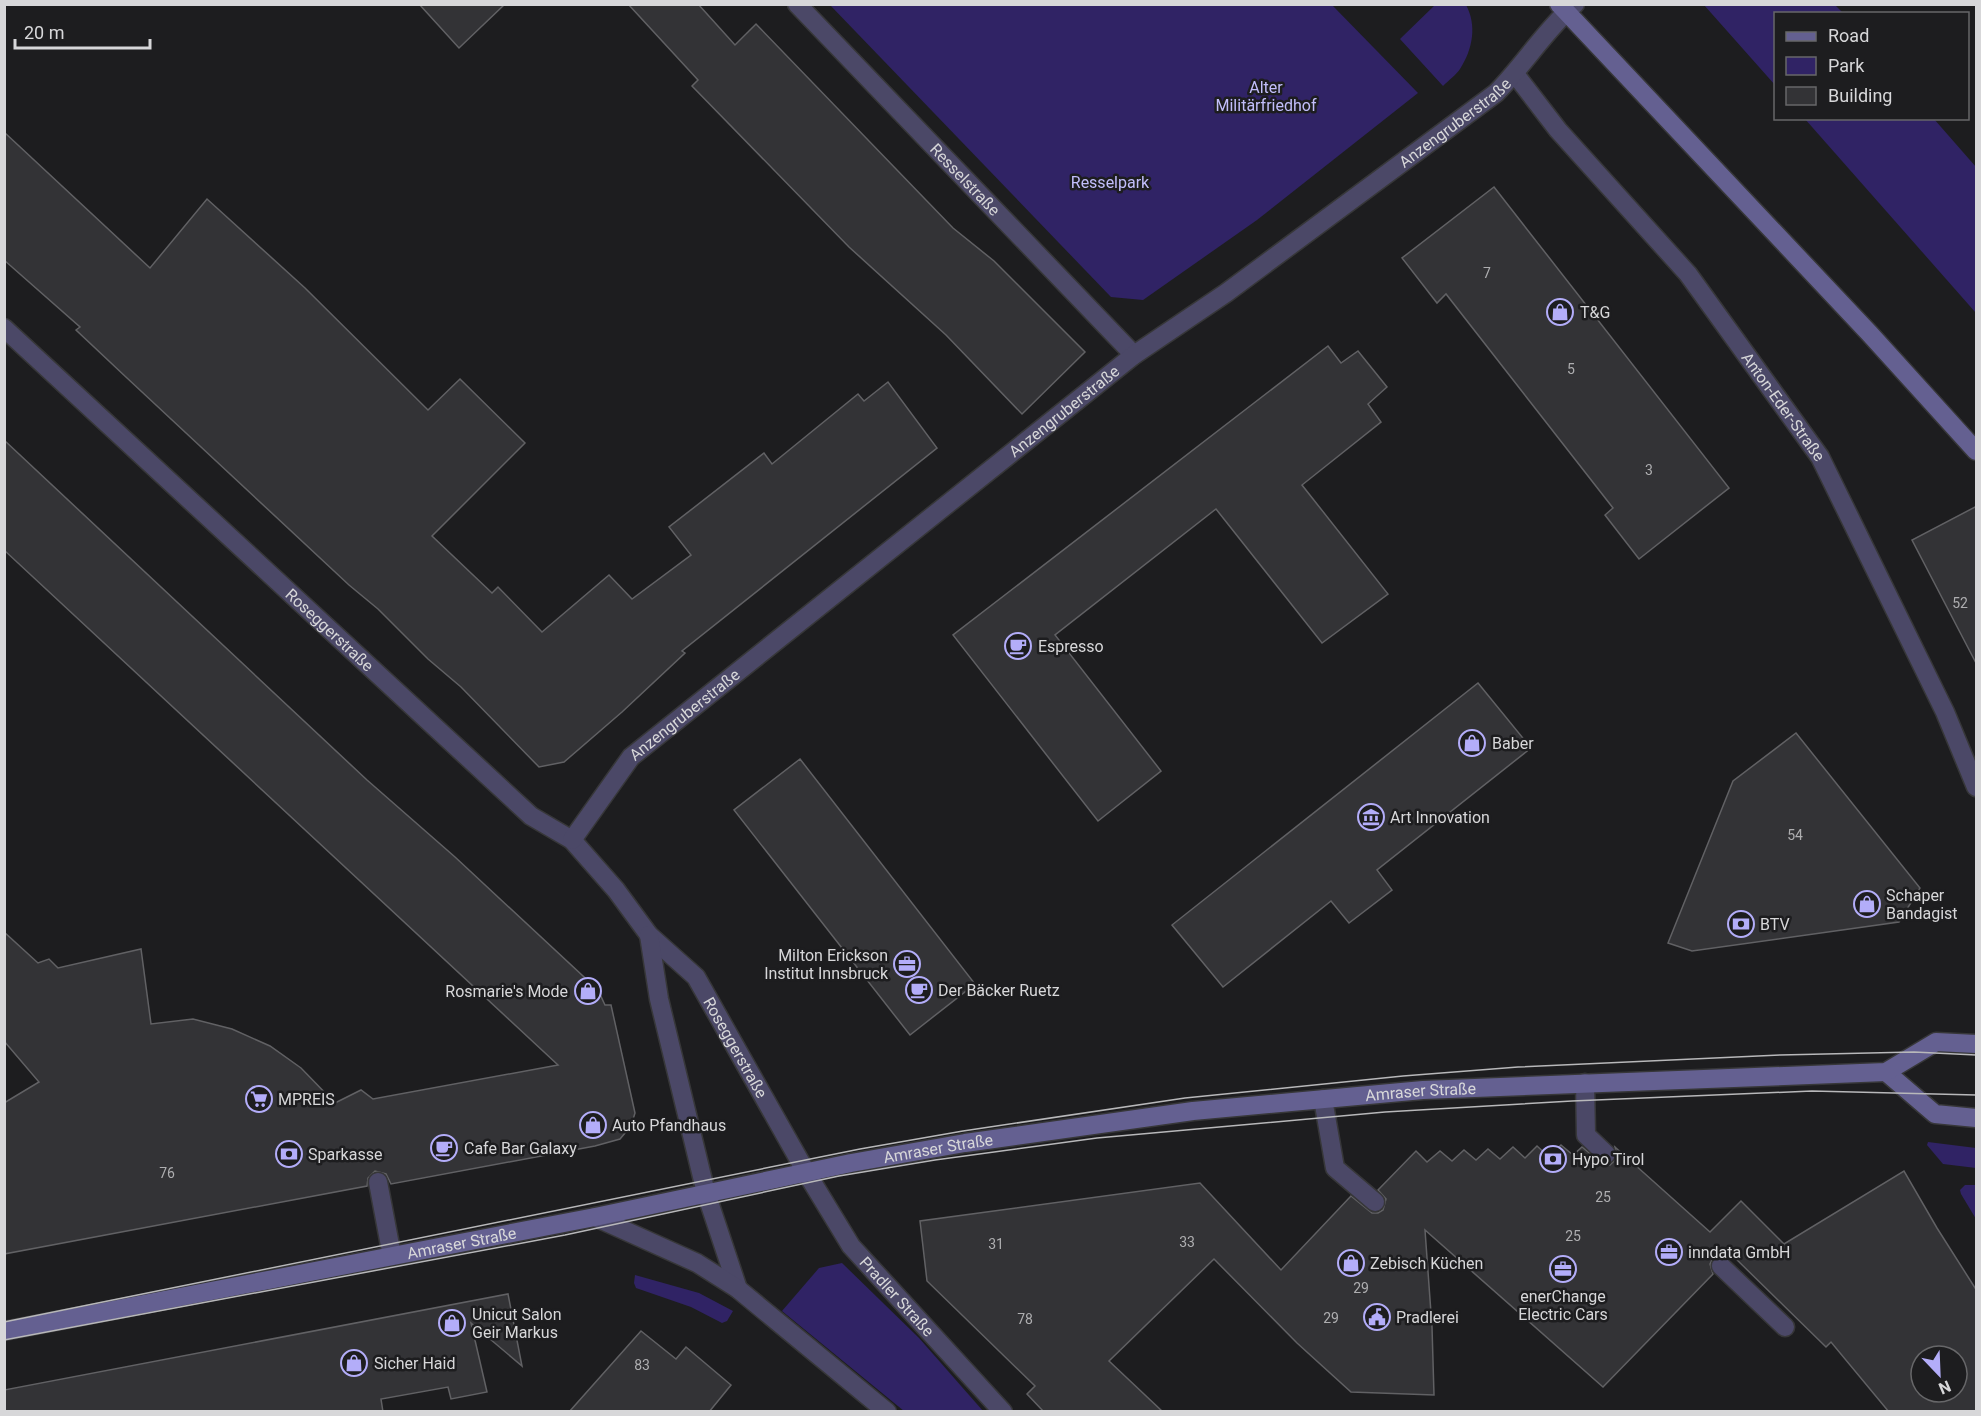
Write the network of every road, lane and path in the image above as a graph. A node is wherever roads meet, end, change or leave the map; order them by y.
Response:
1 (796, 4) edge
2 (1567, 7) edge
3 (1515, 74) junction
4 (4, 328) edge
5 (1134, 355) junction
6 (1977, 451) edge
7 (1977, 787) edge
8 (572, 840) junction
9 (649, 936) junction
10 (1977, 1044) edge
11 (1886, 1072) junction
12 (1585, 1083) junction
13 (1323, 1099) junction
14 (1977, 1118) edge
15 (1606, 1154) dead end
16 (806, 1172) junction
17 (378, 1182) dead end
18 (705, 1193) junction
19 (1375, 1202) dead end
20 (595, 1217) junction
21 (392, 1256) junction
22 (1721, 1266) dead end
23 (738, 1289) junction
24 (1785, 1327) dead end
25 (4, 1331) edge
26 (887, 1412) edge
27 (1003, 1412) edge

1 - 5 street, Resselstraße
2 - 3 street, Anzengruberstraße
2 - 6 street
3 - 5 street, Anzengruberstraße
3 - 7 street, Anton-Eder-Straße
4 - 8 street, Roseggerstraße
5 - 8 street, Anzengruberstraße
8 - 9 street, Roseggerstraße
9 - 16 street, Roseggerstraße
9 - 18 street, Roseggerstraße
10 - 11 street, Amraser Straße
11 - 12 street, Amraser Straße
11 - 14 street
12 - 13 street, Amraser Straße
12 - 15 street
13 - 16 street, Amraser Straße
13 - 19 street
16 - 18 street, Amraser Straße
16 - 27 street, Pradler Straße
17 - 21 street
18 - 20 street, Amraser Straße
18 - 23 street
20 - 21 street, Amraser Straße
20 - 23 street
21 - 25 street, Amraser Straße
22 - 24 street
23 - 26 street

